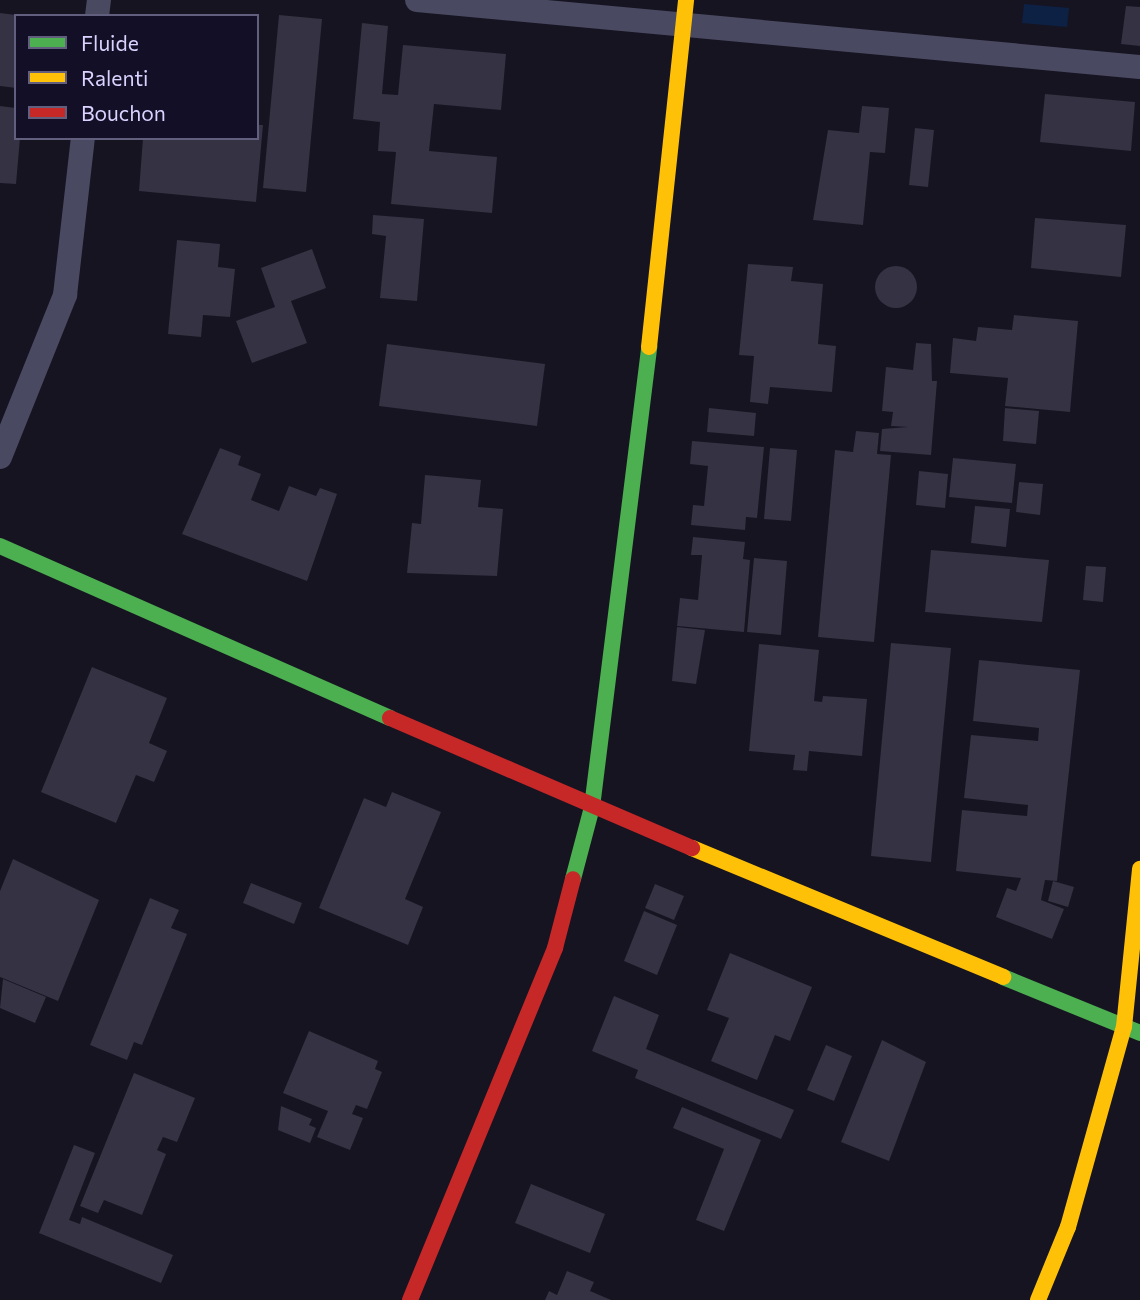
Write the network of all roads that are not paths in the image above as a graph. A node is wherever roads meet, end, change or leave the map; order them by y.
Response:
1 (417, 0) edge
2 (685, 12) edge
3 (1140, 67) edge
4 (83, 140) edge
5 (0, 457) edge
6 (0, 546) edge
7 (592, 807) junction
8 (1140, 869) edge
9 (1124, 1027) junction
10 (1140, 1033) edge
11 (410, 1300) edge
12 (1038, 1300) edge

1 - 2 street
2 - 3 street
2 - 7 street
4 - 5 street
6 - 7 street
7 - 9 street
7 - 11 street
8 - 9 street
9 - 10 street
9 - 12 street

